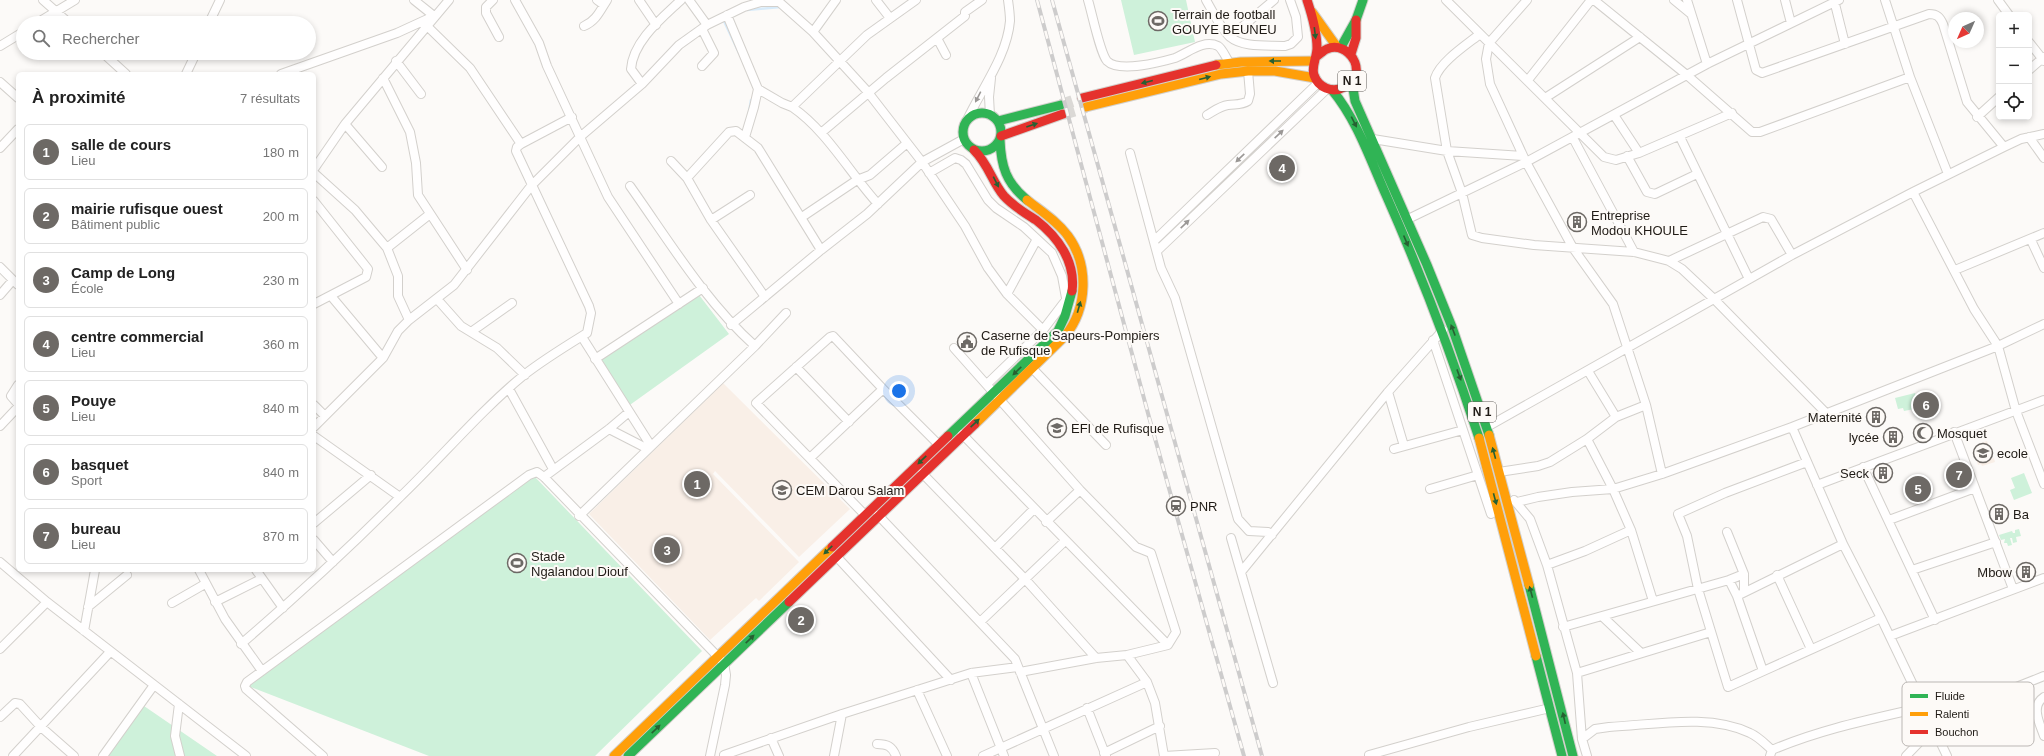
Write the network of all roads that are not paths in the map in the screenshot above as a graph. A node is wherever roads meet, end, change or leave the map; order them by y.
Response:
1 (43, 0) edge
2 (75, 0) edge
3 (220, 0) edge
4 (414, 0) edge
5 (449, 0) edge
6 (493, 0) edge
7 (515, 0) edge
8 (639, 0) edge
9 (681, 0) edge
10 (689, 0) edge
11 (836, 0) edge
12 (876, 0) edge
13 (916, 0) edge
14 (982, 0) edge
15 (1008, 0) edge
16 (1088, 0) edge
17 (1206, 0) edge
18 (1274, 0) edge
19 (1290, 0) edge
20 (1307, 0) edge
21 (1363, 0) edge
22 (1446, 0) edge
23 (1527, 0) edge
24 (1590, 0) edge
25 (1594, 0) edge
26 (1674, 0) edge
27 (1688, 0) edge
28 (1737, 0) edge
29 (1785, 0) edge
30 (1885, 0) edge
31 (1998, 0) edge
32 (778, 1) edge
33 (1836, 1) edge
34 (602, 2) edge
35 (442, 4) edge
36 (54, 6) edge
37 (1311, 10) junction
38 (2007, 12) edge
39 (1691, 14) junction
40 (727, 15) junction
41 (44, 16) edge
42 (63, 16) edge
43 (212, 16) edge
44 (434, 16) junction
45 (890, 18) junction
46 (1356, 20) junction
47 (1792, 23) junction
48 (656, 25) junction
49 (427, 26) junction
50 (584, 26) dead end
51 (1894, 26) junction
52 (705, 27) junction
53 (812, 32) junction
54 (1480, 34) junction
55 (16, 36) edge
56 (499, 37) dead end
57 (1230, 37) junction
58 (1640, 37) junction
59 (937, 38) junction
60 (1490, 43) junction
61 (1749, 44) junction
62 (1845, 44) junction
63 (0, 46) edge
64 (2032, 46) edge
65 (1339, 47) junction
66 (1351, 54) junction
67 (946, 55) dead end
68 (1316, 58) junction
69 (2043, 59) edge
70 (111, 60) edge
71 (193, 60) edge
72 (840, 60) junction
73 (396, 61) junction
74 (1230, 64) junction
75 (1707, 64) junction
76 (702, 66) dead end
77 (2032, 68) edge
78 (1248, 71) junction
79 (124, 72) edge
80 (187, 72) edge
81 (287, 72) edge
82 (991, 75) junction
83 (1688, 76) junction
84 (1910, 77) junction
85 (383, 78) junction
86 (1528, 80) junction
87 (1317, 81) junction
88 (0, 82) edge
89 (1352, 82) junction
90 (642, 84) junction
91 (758, 89) junction
92 (1329, 90) junction
93 (421, 94) dead end
94 (867, 94) junction
95 (16, 96) edge
96 (1082, 98) tunnel mouth
97 (1545, 98) junction
98 (1996, 100) edge
99 (792, 107) junction
100 (1086, 107) tunnel mouth
101 (1732, 114) junction
102 (990, 115) junction
103 (1207, 115) dead end
104 (1614, 116) junction
105 (572, 117) junction
106 (1977, 117) junction
107 (967, 120) junction
108 (998, 121) junction
109 (345, 124) junction
110 (16, 131) edge
111 (820, 133) junction
112 (2044, 134) edge
113 (1577, 136) junction
114 (580, 137) junction
115 (1680, 137) junction
116 (2030, 137) junction
117 (745, 138) junction
118 (1001, 138) junction
119 (964, 139) junction
120 (1373, 139) junction
121 (522, 144) junction
122 (906, 144) junction
123 (2004, 147) junction
124 (0, 148) edge
125 (974, 150) junction
126 (1447, 151) junction
127 (1130, 153) dead end
128 (1639, 153) junction
129 (1627, 156) junction
130 (2044, 158) edge
131 (1524, 159) junction
132 (317, 160) edge
133 (670, 161) dead end
134 (922, 162) junction
135 (382, 167) dead end
136 (929, 173) junction
137 (1697, 174) junction
138 (1948, 174) junction
139 (316, 175) edge
140 (687, 178) junction
141 (857, 180) junction
142 (531, 186) junction
143 (630, 186) dead end
144 (1913, 192) junction
145 (1462, 194) junction
146 (750, 196) dead end
147 (316, 204) edge
148 (878, 204) junction
149 (430, 214) junction
150 (802, 217) junction
151 (1408, 219) junction
152 (711, 220) junction
153 (2044, 233) edge
154 (1726, 234) junction
155 (1037, 239) junction
156 (2031, 240) junction
157 (1154, 241) junction
158 (387, 248) junction
159 (1572, 248) junction
160 (821, 250) junction
161 (1157, 251) junction
162 (1634, 252) junction
163 (1792, 256) junction
164 (1669, 261) junction
165 (0, 268) edge
166 (2044, 268) edge
167 (467, 270) junction
168 (1955, 270) junction
169 (1749, 279) junction
170 (15, 282) edge
171 (703, 288) junction
172 (1007, 294) junction
173 (0, 295) edge
174 (331, 296) junction
175 (1069, 296) junction
176 (765, 297) junction
177 (437, 299) junction
178 (1714, 299) junction
179 (316, 303) edge
180 (512, 303) dead end
181 (679, 304) junction
182 (786, 313) dead end
183 (409, 320) junction
184 (2044, 324) edge
185 (731, 325) junction
186 (1043, 330) junction
187 (1442, 330) junction
188 (471, 332) junction
189 (582, 337) junction
190 (1433, 340) junction
191 (755, 346) junction
192 (1998, 346) junction
193 (954, 348) dead end
194 (1627, 349) junction
195 (383, 358) junction
196 (595, 359) junction
197 (796, 367) junction
198 (1032, 368) junction
199 (1588, 371) junction
200 (525, 375) junction
201 (987, 384) junction
202 (16, 388) edge
203 (509, 389) junction
204 (883, 389) junction
205 (1388, 392) junction
206 (997, 395) junction
207 (2044, 400) edge
208 (16, 403) edge
209 (1646, 406) junction
210 (316, 407) edge
211 (16, 408) edge
212 (2016, 411) junction
213 (629, 412) junction
214 (1826, 413) junction
215 (325, 416) junction
216 (1616, 417) junction
217 (849, 422) junction
218 (316, 425) edge
219 (0, 426) edge
220 (1487, 427) junction
221 (1792, 427) junction
222 (609, 429) junction
223 (1463, 430) junction
224 (1954, 432) junction
225 (962, 434) junction
226 (316, 437) edge
227 (1587, 439) junction
228 (938, 444) junction
229 (1106, 446) dead end
230 (1404, 446) junction
231 (649, 448) junction
232 (1394, 449) dead end
233 (810, 458) junction
234 (1807, 462) junction
235 (2040, 462) edge
236 (1863, 467) junction
237 (553, 469) junction
238 (1499, 472) junction
239 (922, 473) junction
240 (1662, 474) junction
241 (371, 475) junction
242 (1478, 475) junction
243 (544, 477) junction
244 (2044, 484) edge
245 (1818, 485) junction
246 (1975, 488) junction
247 (1430, 489) dead end
248 (1613, 489) junction
249 (1080, 490) junction
250 (1505, 495) junction
251 (400, 497) junction
252 (1517, 502) junction
253 (1034, 509) junction
254 (1491, 514) dead end
255 (865, 515) junction
256 (878, 515) junction
257 (579, 516) junction
258 (1889, 520) junction
259 (316, 522) edge
260 (1046, 522) junction
261 (1631, 530) junction
262 (1727, 532) dead end
263 (1272, 535) junction
264 (1231, 538) dead end
265 (1065, 541) junction
266 (316, 542) edge
267 (1996, 542) junction
268 (1843, 544) junction
269 (995, 548) junction
270 (836, 556) junction
271 (0, 562) edge
272 (333, 562) junction
273 (1547, 565) junction
274 (1912, 570) junction
275 (95, 572) edge
276 (200, 572) edge
277 (257, 572) edge
278 (1241, 572) junction
279 (1744, 574) junction
280 (127, 575) dead end
281 (1777, 575) junction
282 (2044, 578) edge
283 (261, 579) junction
284 (1025, 579) junction
285 (1729, 580) junction
286 (205, 584) junction
287 (1698, 589) junction
288 (2013, 589) junction
289 (1741, 594) junction
290 (47, 602) junction
291 (215, 602) junction
292 (1653, 602) junction
293 (172, 603) dead end
294 (88, 607) junction
295 (283, 608) junction
296 (1603, 616) junction
297 (1881, 618) junction
298 (1935, 620) junction
299 (980, 622) junction
300 (1563, 627) junction
301 (84, 631) junction
302 (1712, 632) junction
303 (1890, 636) junction
304 (242, 644) junction
305 (1168, 645) junction
306 (0, 649) edge
307 (1811, 650) junction
308 (110, 652) junction
309 (1641, 653) junction
310 (1127, 655) junction
311 (1096, 658) junction
312 (720, 660) junction
313 (1019, 669) junction
314 (262, 671) junction
315 (1763, 671) junction
316 (971, 673) junction
317 (1577, 673) junction
318 (2044, 676) edge
319 (951, 680) junction
320 (1147, 682) junction
321 (1912, 682) edge
322 (2029, 682) edge
323 (1273, 683) dead end
324 (154, 685) junction
325 (917, 690) junction
326 (2044, 697) edge
327 (179, 704) junction
328 (1087, 708) junction
329 (1550, 708) junction
330 (1902, 712) edge
331 (842, 714) junction
332 (0, 717) edge
333 (1160, 726) junction
334 (41, 727) junction
335 (1043, 729) junction
336 (2044, 736) edge
337 (771, 738) junction
338 (1582, 739) junction
339 (877, 744) dead end
340 (1916, 746) edge
341 (1943, 746) edge
342 (1001, 748) junction
343 (710, 752) edge
344 (1215, 753) dead end
345 (1771, 753) edge
346 (1105, 754) edge
347 (725, 755) edge
348 (834, 755) edge
349 (1369, 755) dead end
350 (13, 756) edge
351 (74, 756) edge
352 (103, 756) edge
353 (180, 756) edge
354 (246, 756) edge
355 (323, 756) edge
356 (614, 756) edge
357 (628, 756) edge
358 (779, 756) edge
359 (896, 756) edge
360 (947, 756) edge
361 (984, 756) edge
362 (1004, 756) edge
363 (1054, 756) edge
364 (1164, 756) edge
365 (1562, 756) edge
366 (1573, 756) edge
367 (1587, 756) edge
368 (1906, 756) edge
369 (1947, 756) edge

1 - 36 street
2 - 36 street
3 - 43 street
4 - 44 street
5 - 35 street
6 - 56 street
7 - 105 street
8 - 48 street
9 - 48 street
10 - 52 street
11 - 53 street
12 - 45 street
13 - 45 street
14 - 59 street
15 - 82 street
16 - 74 street
17 - 57 street
18 - 57 street
19 - 57 street
20 - 37 main road, N 1
21 - 46 main road
22 - 54 street
23 - 60 street
24 - 86 street
25 - 58 street
26 - 39 street
27 - 39 street
28 - 61 street
29 - 47 street
30 - 51 street
31 - 38 street
32 - 40 street
32 - 53 street
33 - 47 street
33 - 62 street
34 - 50 street
35 - 44 street
36 - 41 street
36 - 42 street
37 - 65 main road, N 1
37 -> 68 main road
39 - 75 street
40 - 52 street
40 - 91 street
44 - 49 street
44 - 81 street
45 - 72 street
46 - 65 main road
46 - 66 main road
47 - 61 street
48 - 90 street
49 - 73 street
49 - 121 street
51 - 62 street
51 - 84 street
51 - 106 street
52 - 76 street
52 - 90 street
53 - 72 street
54 - 60 street
54 - 126 street
55 - 63 street
58 - 83 street
58 - 97 street
59 - 67 street
59 - 94 street
60 - 86 street
60 - 131 street
61 - 62 street
61 - 75 street
64 - 69 street
65 - 66 main road, N 1
65 - 68 main road
66 - 89 main road, N 1
68 -> 74 main road
68 - 87 main road
69 - 77 street
70 - 79 street
71 - 80 street
72 - 94 street
72 - 99 street
73 - 85 street
73 - 93 street
74 -> 96 main road
75 - 83 street
78 - 87 main road
100 -> 78 main road
78 - 103 street
82 - 102 street
82 -> 107 street
83 - 101 street
83 - 104 street
84 - 101 street
84 - 138 street
85 - 109 street
85 - 149 street
86 - 97 street
87 - 92 main road, N 1
87 -> 157 street
88 - 95 street
89 - 92 main road, N 1
89 - 120 main road, N 1
90 - 114 street
91 - 99 street
91 - 117 street
161 -> 92 street
92 -> 187 main road, N 1
94 - 111 street
94 - 122 street
97 - 113 street
98 - 106 street
99 - 111 street
101 - 115 street
102 - 107 main road
102 - 108 main road
104 - 113 street
104 - 128 street
105 - 114 street
105 - 121 street
106 - 123 street
107 - 119 main road
108 - 118 main road
118 -> 108 main road
109 - 132 street
109 - 135 street
110 - 124 street
111 - 141 street
112 - 116 street
113 - 129 street
113 - 131 street
113 - 162 street
114 - 142 street
114 - 181 street
115 - 128 street
115 - 137 street
116 - 123 street
116 - 130 street
117 - 140 street
117 - 150 street
118 - 125 main road
198 -> 118 main road
119 - 125 main road
119 - 134 street
120 - 126 street
120 - 151 main road, N 1
121 - 142 street
122 - 134 street
122 - 141 street
123 - 138 street
125 -> 175 main road
126 - 131 street
126 - 145 street
127 - 157 street
128 - 129 street
129 - 137 street
131 - 145 street
131 - 159 street
133 - 140 street
134 - 136 street
134 - 148 street
136 - 155 street
136 - 172 street
137 - 154 street
138 - 144 street
139 - 158 street
140 - 152 street
141 - 148 street
141 - 150 street
142 - 167 street
142 - 189 street
143 - 171 street
144 - 163 street
144 - 168 street
145 - 151 street
145 - 159 street
146 - 152 street
147 - 174 street
148 - 160 street
149 - 158 street
149 - 167 street
150 - 160 street
220 -> 151 main road, N 1
152 - 176 street
153 - 156 street
154 - 163 street
154 - 164 street
154 - 169 street
155 - 172 street
155 - 175 street
156 - 166 street
156 - 168 street
157 - 161 street
158 - 183 street
159 - 162 street
159 - 194 street
160 - 176 street
161 - 263 street
162 - 164 street
163 - 169 street
164 - 178 street
165 - 170 street
167 - 177 street
168 - 192 street
169 - 178 street
170 - 173 street
171 - 181 street
171 - 185 street
172 - 186 street
174 - 179 street
174 - 195 street
175 - 186 street
175 -> 206 main road
176 - 185 street
177 - 183 street
177 - 188 street
178 - 194 street
178 - 214 street
180 - 188 street
181 - 196 street
182 - 191 street
183 - 195 street
184 - 192 street
185 - 191 street
186 - 201 street
187 - 190 street
187 -> 329 main road, N 1
188 - 200 street
189 - 196 street
189 - 200 street
190 - 205 street
190 - 223 street
191 - 231 street
192 - 212 street
192 - 214 street
193 - 201 street
194 - 199 street
194 - 209 street
195 - 215 street
196 - 213 street
197 - 204 street
197 - 217 street
197 - 233 street
198 - 206 main road
198 - 229 street
199 - 216 street
199 - 220 street
200 - 203 street
201 - 206 street
202 - 208 street
203 - 237 street
203 - 251 street
204 - 217 street
204 - 228 street
205 - 230 street
205 - 263 street
225 -> 206 main road
206 - 228 main road
206 - 249 street
207 - 212 street
209 - 216 street
209 - 240 street
210 - 215 street
211 - 219 street
212 - 224 street
212 - 235 street
213 - 222 street
213 - 231 street
214 - 221 street
215 - 218 street
216 - 227 street
217 - 233 street
238 -> 220 main road, N 1
221 - 234 street
221 - 240 street
222 - 231 street
222 - 237 street
223 - 230 street
223 - 242 street
224 - 236 street
224 - 246 street
225 - 239 main road
225 - 253 street
226 - 241 street
227 - 238 street
227 - 248 street
228 -> 255 main road
230 - 232 street
231 - 257 street
233 - 255 street
234 - 245 street
234 - 287 street
235 - 244 street
236 - 245 street
236 - 258 street
237 - 243 street
238 - 250 main road, N 1
239 - 256 main road
239 - 269 street
240 - 248 street
241 - 251 street
241 - 259 street
242 - 247 street
242 - 254 street
243 - 257 street
243 - 314 street
245 - 268 street
246 - 258 street
246 - 267 street
248 - 252 street
248 - 261 street
249 - 260 street
249 - 305 street
250 - 252 street
366 -> 250 main road, N 1
251 - 272 street
252 - 273 street
253 - 260 street
253 - 269 street
255 -> 312 main road
256 - 270 main road
256 - 299 street
257 - 312 street
258 - 274 street
260 - 265 street
261 - 273 street
261 - 292 street
262 - 279 street
263 - 278 street
264 - 278 street
265 - 284 street
265 - 305 street
266 - 272 street
267 - 274 street
267 - 288 street
268 - 281 street
268 - 297 street
269 - 284 street
312 -> 270 main road
270 - 319 street
271 - 290 street
272 - 295 street
273 - 300 street
274 - 298 street
275 - 294 street
276 - 286 street
277 - 283 street
278 - 323 street
279 - 285 street
279 - 289 street
280 - 294 street
281 - 289 street
281 - 307 street
282 - 288 street
283 - 291 street
283 - 295 street
284 - 299 street
284 - 311 street
285 - 287 street
285 - 289 street
286 - 291 street
286 - 293 street
287 - 292 street
287 - 302 street
288 - 298 street
289 - 315 street
290 - 301 street
290 - 306 street
291 - 304 street
292 - 296 street
294 - 301 street
295 - 304 street
296 - 300 street
296 - 309 street
297 - 303 street
297 - 307 street
298 - 303 street
299 - 313 street
300 - 317 street
301 - 308 street
302 - 309 street
302 - 315 street
303 - 321 street
304 - 314 street
305 - 310 street
307 - 315 street
308 - 324 street
308 - 334 street
309 - 317 street
310 - 311 street
310 - 320 street
311 - 313 street
312 - 343 street
312 - 356 main road
357 -> 312 main road
313 - 316 street
313 - 335 street
314 - 355 street
316 - 319 street
316 - 342 street
317 - 338 street
318 - 322 street
319 - 325 street
320 - 328 street
320 - 333 street
324 - 327 street
324 - 352 street
325 - 331 street
325 - 360 street
326 - 336 street
327 - 353 street
327 - 354 street
328 - 335 street
328 - 346 street
329 - 349 street
329 - 365 main road, N 1
330 - 345 street
331 - 337 street
331 - 348 street
332 - 334 street
333 - 346 street
333 - 364 street
334 - 350 street
334 - 351 street
335 - 342 street
335 - 363 street
337 - 347 street
337 - 358 street
338 - 345 street
338 - 367 street
339 - 359 street
340 - 368 street
341 - 369 street
342 - 361 street
342 - 362 street
343 - 347 street
344 - 364 street

